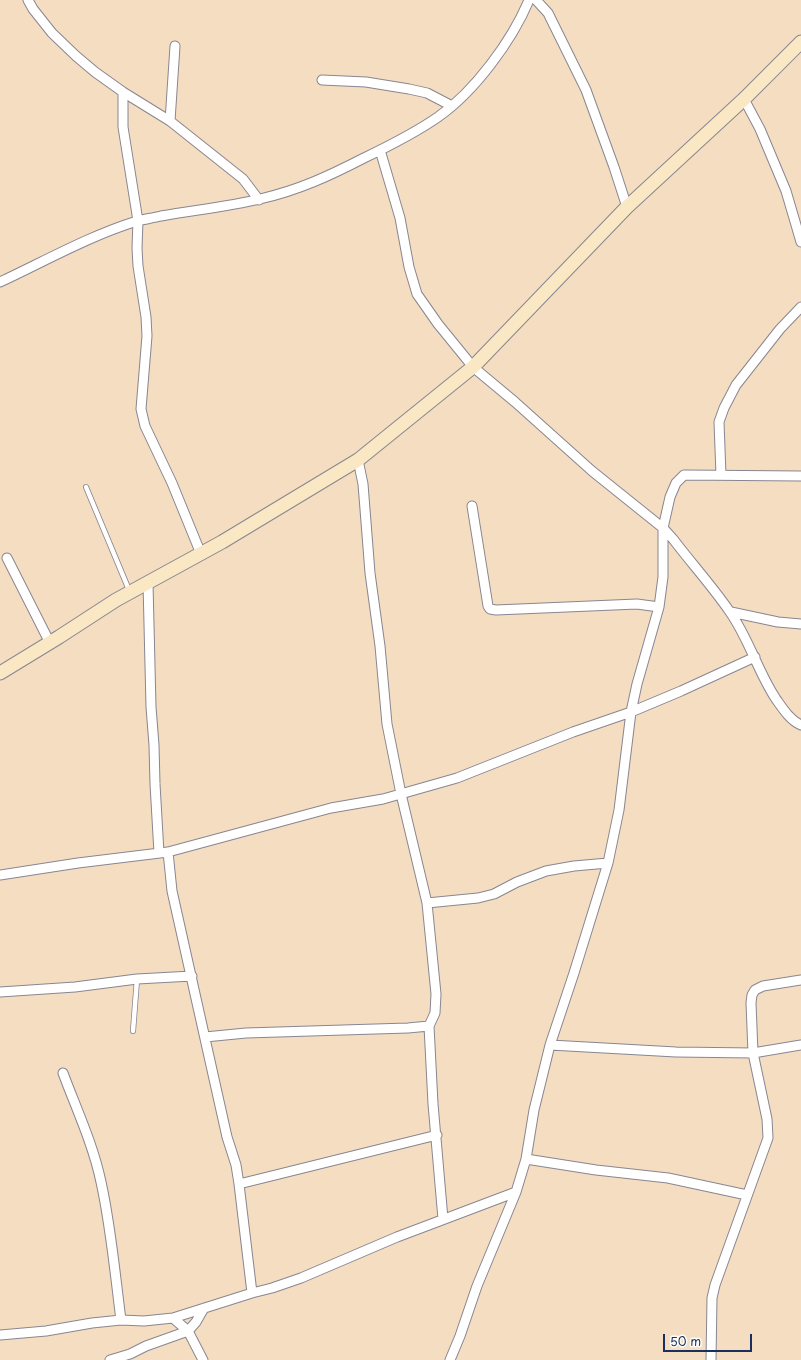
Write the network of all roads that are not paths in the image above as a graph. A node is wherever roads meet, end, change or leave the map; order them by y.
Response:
1 (28, 0) edge
2 (529, 0) edge
3 (536, 0) edge
4 (801, 42) edge
5 (175, 46) dead end
6 (322, 80) dead end
7 (123, 92) junction
8 (744, 99) junction
9 (452, 106) junction
10 (170, 121) junction
11 (380, 150) junction
12 (259, 200) junction
13 (627, 207) junction
14 (138, 221) junction
15 (801, 242) edge
16 (0, 282) edge
17 (801, 307) edge
18 (473, 367) junction
19 (358, 460) junction
20 (721, 475) junction
21 (801, 476) edge
22 (86, 487) dead end
23 (472, 506) dead end
24 (663, 528) junction
25 (201, 554) junction
26 (7, 558) dead end
27 (148, 583) junction
28 (130, 592) junction
29 (659, 607) junction
30 (731, 612) junction
31 (801, 624) edge
32 (50, 643) junction
33 (755, 657) junction
34 (0, 673) edge
35 (631, 712) junction
36 (801, 725) edge
37 (401, 794) junction
38 (164, 853) junction
39 (608, 863) junction
40 (0, 875) edge
41 (427, 903) junction
42 (192, 976) junction
43 (137, 979) junction
44 (801, 980) edge
45 (0, 992) edge
46 (429, 1026) junction
47 (133, 1031) dead end
48 (205, 1038) junction
49 (550, 1045) junction
50 (801, 1045) edge
51 (753, 1053) junction
52 (63, 1073) dead end
53 (437, 1135) junction
54 (526, 1159) junction
55 (239, 1184) junction
56 (516, 1192) junction
57 (747, 1195) junction
58 (443, 1219) junction
59 (252, 1293) junction
60 (204, 1308) junction
61 (173, 1318) junction
62 (121, 1320) junction
63 (188, 1331) junction
64 (0, 1335) edge
65 (110, 1360) edge
66 (203, 1360) edge
67 (450, 1360) edge
68 (711, 1360) edge

1 - 7 street
2 - 9 street
3 - 13 street
4 - 8 street
5 - 10 street
6 - 9 street
7 - 10 street
7 - 14 street
8 - 13 street
8 - 15 street
9 - 11 street
10 - 12 street
11 - 12 street
11 - 18 street
12 - 14 street
13 - 18 street
14 - 16 street
14 - 25 street
17 - 20 street
18 - 19 street
18 - 24 street
19 - 25 street
19 - 37 street
20 - 21 street
20 - 24 street
22 - 28 lane
23 - 29 street
24 - 29 street
24 - 30 street
25 - 27 street
26 - 32 street
27 - 28 street
27 - 38 street
28 - 32 street
29 - 35 street
30 - 31 street
30 - 33 street
32 - 34 street
33 - 35 street
33 - 36 street
35 - 37 street
35 - 39 street
37 - 38 street
37 - 41 street
38 - 40 street
38 - 42 street
39 - 41 street
39 - 49 street
41 - 46 street
42 - 43 street
42 - 48 street
43 - 45 street
43 - 47 lane
44 - 51 street
46 - 48 street
46 - 53 street
48 - 55 street
49 - 51 street
49 - 54 street
50 - 51 street
51 - 57 street
52 - 62 street
53 - 55 street
53 - 58 street
54 - 56 street
54 - 57 street
55 - 59 street
56 - 58 street
56 - 67 street
57 - 68 street
58 - 59 street
59 - 60 street
60 - 61 street
60 - 63 street
61 - 62 street
61 - 63 street
62 - 64 street
63 - 65 street
63 - 66 street

